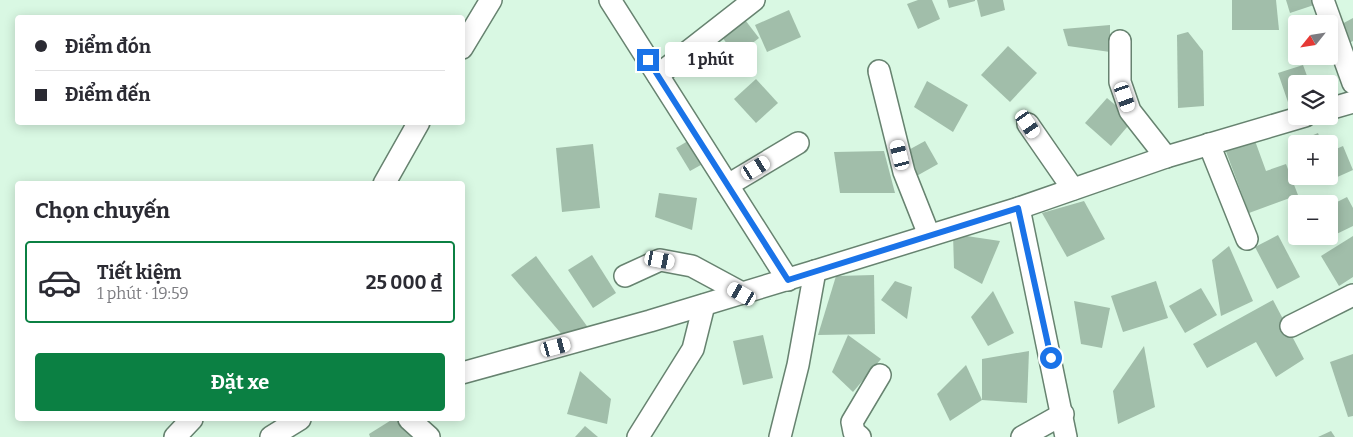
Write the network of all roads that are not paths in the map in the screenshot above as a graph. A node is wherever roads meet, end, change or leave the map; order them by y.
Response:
1 (491, 0) edge
2 (610, 0) edge
3 (754, 0) edge
4 (1323, 0) edge
5 (1120, 41) dead end
6 (465, 43) edge
7 (879, 71) dead end
8 (658, 75) junction
9 (1353, 83) edge
10 (1353, 102) edge
11 (1338, 106) edge
12 (1288, 121) edge
13 (1028, 124) dead end
14 (417, 125) edge
15 (798, 144) dead end
16 (1209, 144) junction
17 (1166, 156) junction
18 (386, 181) edge
19 (728, 185) junction
20 (1073, 189) junction
21 (1018, 208) junction
22 (929, 235) junction
23 (1247, 239) dead end
24 (815, 271) junction
25 (625, 276) dead end
26 (788, 280) junction
27 (742, 294) junction
28 (1353, 295) edge
29 (704, 305) junction
30 (1291, 326) dead end
31 (465, 372) edge
32 (880, 375) dead end
33 (1063, 414) junction
34 (190, 421) edge
35 (297, 421) edge
36 (411, 421) edge
37 (175, 437) edge
38 (271, 437) edge
39 (429, 437) edge
40 (638, 437) edge
41 (780, 437) edge
42 (860, 437) edge
43 (1022, 437) edge
44 (1066, 437) edge

1 - 6 street
2 - 8 street
3 - 8 street
4 - 9 street
5 - 17 street
7 - 22 street
8 - 19 street
10 - 11 street
12 - 16 street
13 - 20 street
14 - 18 street
15 - 19 street
16 - 17 street
16 - 23 street
17 - 20 street
19 - 26 street
20 - 21 street
21 - 22 street
21 - 33 street
22 - 24 street
24 - 26 street
24 - 41 street
25 - 27 street
26 - 27 street
27 - 29 street
28 - 30 street
29 - 31 street
29 - 40 street
32 - 42 street
33 - 43 street
33 - 44 street
34 - 37 street
35 - 38 street
36 - 39 street

